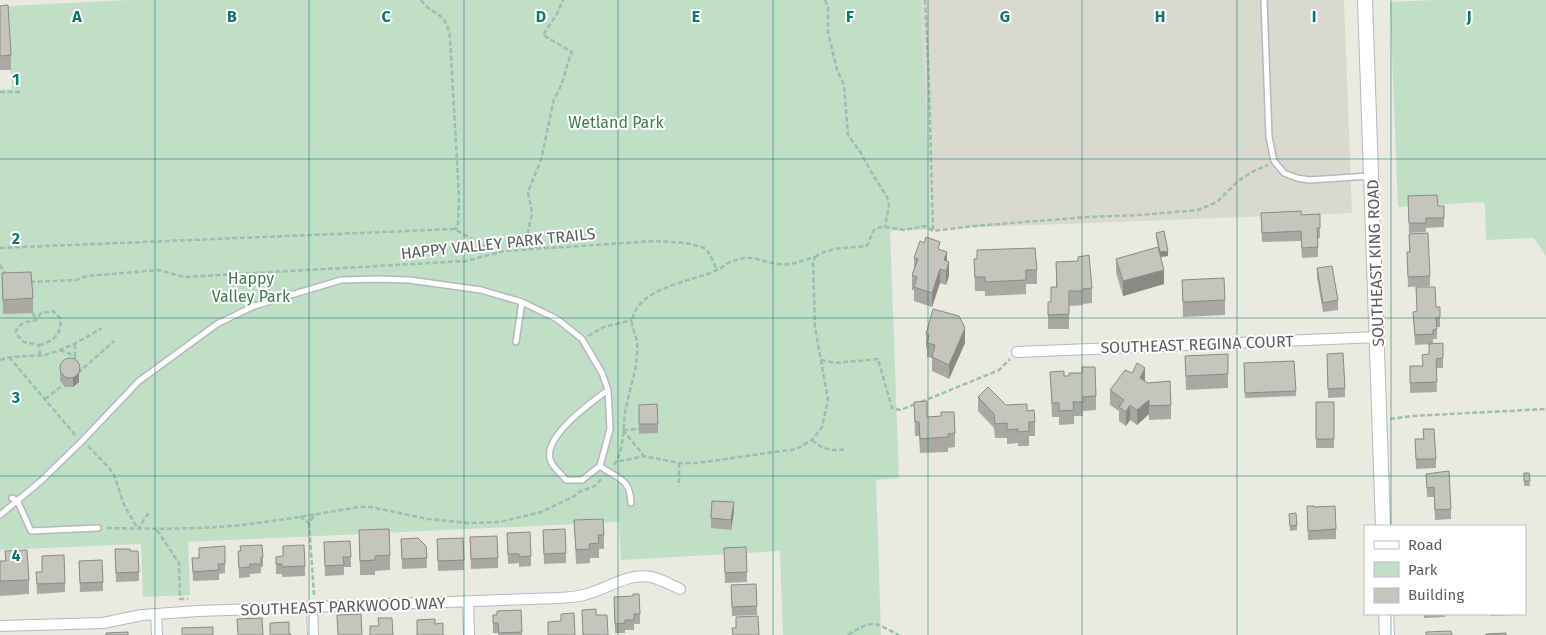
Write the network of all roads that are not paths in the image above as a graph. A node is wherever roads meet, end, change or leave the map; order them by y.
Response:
1 (1264, 0) edge
2 (1365, 0) edge
3 (1372, 176) junction
4 (522, 302) junction
5 (1378, 337) junction
6 (516, 342) dead end
7 (1017, 352) road end
8 (608, 390) junction
9 (600, 466) junction
10 (15, 499) junction
11 (631, 502) dead end
12 (0, 514) edge
13 (1383, 525) edge
14 (98, 528) road end
15 (680, 589) dead end
16 (468, 602) junction
17 (313, 607) junction
18 (156, 614) junction
19 (1386, 615) edge
20 (0, 626) edge
21 (157, 635) edge
22 (313, 635) edge
23 (470, 635) edge
24 (1387, 635) edge

1 - 3 lane
2 - 3 main road, SOUTHEAST KING ROAD
3 - 5 main road, SOUTHEAST KING ROAD
4 - 6 lane
4 - 8 lane
4 - 10 lane
5 - 7 street, SOUTHEAST REGINA COURT
5 - 13 main road, SOUTHEAST KING ROAD
8 - 9 lane
8 - 9 lane
9 - 11 lane
10 - 12 lane
10 - 14 lane
15 - 16 street, SOUTHEAST PARKWOOD WAY
16 - 17 street, SOUTHEAST PARKWOOD WAY
16 - 23 street
17 - 18 street, SOUTHEAST PARKWOOD WAY
17 - 22 street
18 - 20 street, SOUTHEAST PARKWOOD WAY
18 - 21 street
19 - 24 main road

